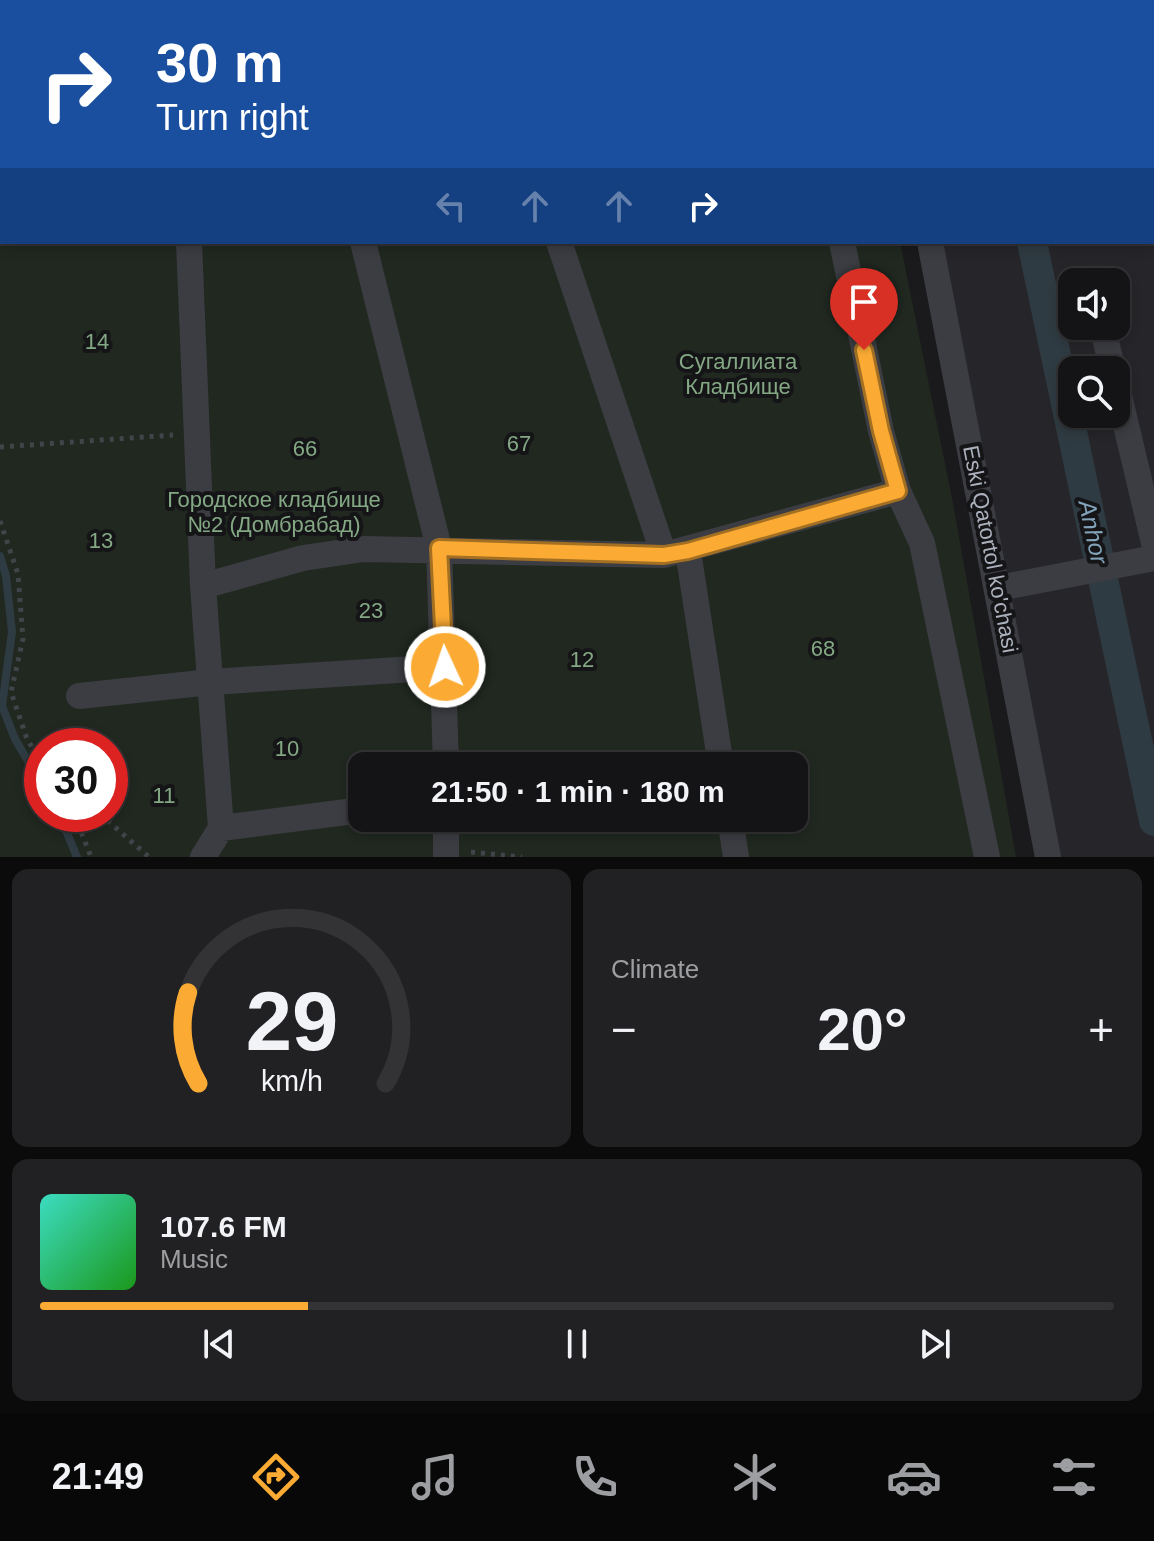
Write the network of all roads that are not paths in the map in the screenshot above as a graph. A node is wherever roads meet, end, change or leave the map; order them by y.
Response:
1 (189, 244) edge
2 (363, 244) edge
3 (560, 244) edge
4 (842, 244) edge
5 (930, 244) edge
6 (1127, 428) edge
7 (898, 491) junction
8 (1154, 543) edge
9 (439, 548) junction
10 (676, 553) junction
11 (1154, 558) edge
12 (203, 586) junction
13 (999, 588) junction
14 (445, 667) junction
15 (211, 682) junction
16 (79, 696) dead end
17 (446, 752) edge
18 (718, 752) edge
19 (348, 812) edge
20 (221, 828) junction
21 (446, 832) edge
22 (732, 832) edge
23 (203, 857) edge
24 (446, 857) edge
25 (736, 857) edge
26 (987, 857) edge
27 (1048, 857) edge

1 - 12 street
2 - 9 street
3 - 10 street
4 - 7 street
5 - 13 street, Eski Qatortol ko'chasi
6 - 8 street
7 - 10 street
7 - 26 street
9 - 10 street
9 - 12 street
9 - 14 street
10 - 18 street
11 - 13 street
12 - 15 street
13 - 27 street, Eski Qatortol ko'chasi
14 - 15 street
14 - 17 street
15 - 16 street
15 - 20 street
19 - 20 street
20 - 23 street
21 - 24 street
22 - 25 street

